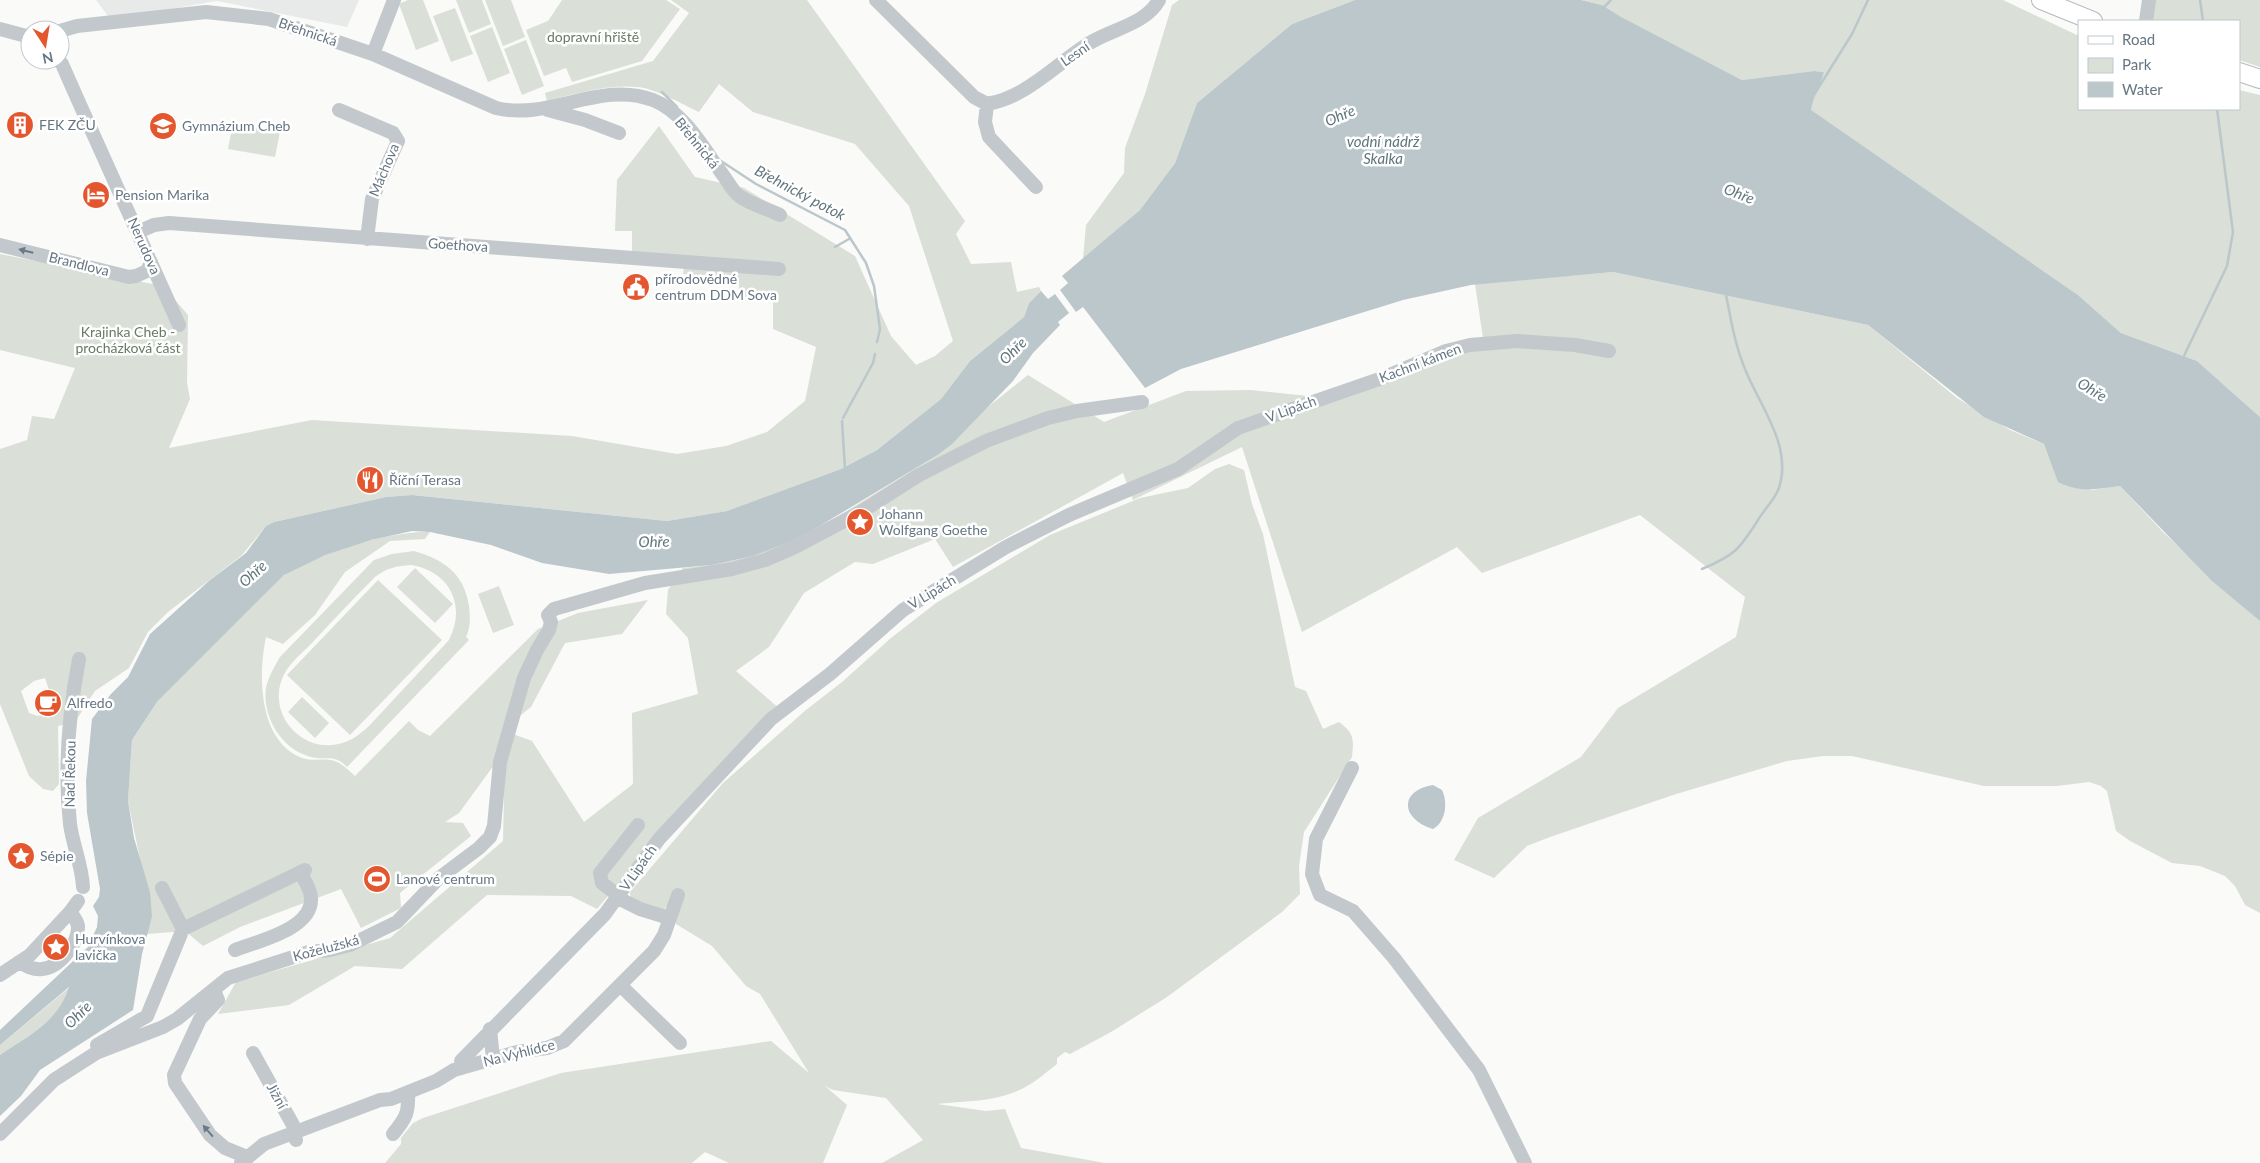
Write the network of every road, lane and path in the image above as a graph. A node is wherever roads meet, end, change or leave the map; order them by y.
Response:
1 (394, 0) edge
2 (876, 0) edge
3 (1159, 0) edge
4 (2042, 0) edge
5 (2149, 0) edge
6 (2091, 20) edge
7 (2146, 20) edge
8 (70, 28) edge
9 (0, 29) edge
10 (20, 34) edge
11 (373, 54) junction
12 (65, 70) edge
13 (2240, 72) edge
14 (2260, 79) edge
15 (987, 104) junction
16 (544, 109) junction
17 (339, 110) dead end
18 (619, 133) dead end
19 (1036, 187) dead end
20 (780, 215) dead end
21 (138, 232) junction
22 (367, 239) junction
23 (0, 245) edge
24 (151, 262) junction
25 (779, 269) dead end
26 (178, 325) dead end
27 (1609, 350) dead end
28 (1324, 397) joint
29 (1142, 402) dead end
30 (79, 659) dead end
31 (1352, 768) dead end
32 (638, 825) dead end
33 (84, 888) dead end
34 (162, 888) dead end
35 (678, 895) dead end
36 (618, 897) junction
37 (669, 918) junction
38 (182, 929) junction
39 (234, 950) dead end
40 (19, 962) junction
41 (0, 975) edge
42 (620, 985) junction
43 (214, 990) junction
44 (490, 1029) junction
45 (680, 1043) dead end
46 (96, 1053) junction
47 (253, 1053) dead end
48 (493, 1059) junction
49 (461, 1061) dead end
50 (408, 1092) junction
51 (0, 1134) edge
52 (393, 1134) dead end
53 (296, 1136) junction
54 (244, 1160) edge
55 (1525, 1163) edge

1 - 11 street
2 - 15 street
3 - 15 street, Lesní
4 - 6 main road
5 - 7 street
8 - 11 street, Břehnická
9 - 10 street
11 - 16 street, Břehnická
12 - 21 street, Nerudova
13 - 14 main road
15 - 19 street
16 - 18 street, Břehnická
16 - 20 street, Břehnická
17 - 22 street, Máchova
21 - 22 street, Goethova
21 - 24 street, Nerudova
22 - 25 street, Goethova
24 -> 23 street, Brandlova
24 - 26 street, Nerudova
27 - 28 street, Kachní kámen
28 - 36 street, V Lipách
29 - 43 street, Koželužská
30 - 33 street, Nad Řekou
31 - 55 street
32 - 36 street, V Lipách
34 - 38 street
35 - 37 street, Na Vyhlídce
36 - 37 street
36 - 44 street, V Lipách
37 - 42 street, Na Vyhlídce
38 - 39 street, Koželužská
38 - 46 street, Koželužská
40 - 40 street
40 - 41 street
42 - 45 street
42 - 48 street, Na Vyhlídce
43 - 46 street, Koželužská
54 -> 43 street
44 - 48 street
44 - 49 street, V Lipách
46 - 51 street, Koželužská
47 - 53 street, Jižní
48 - 50 street, Na Vyhlídce
50 - 52 street
50 - 53 street, Na Vyhlídce
53 - 54 street, Na Vyhlídce

